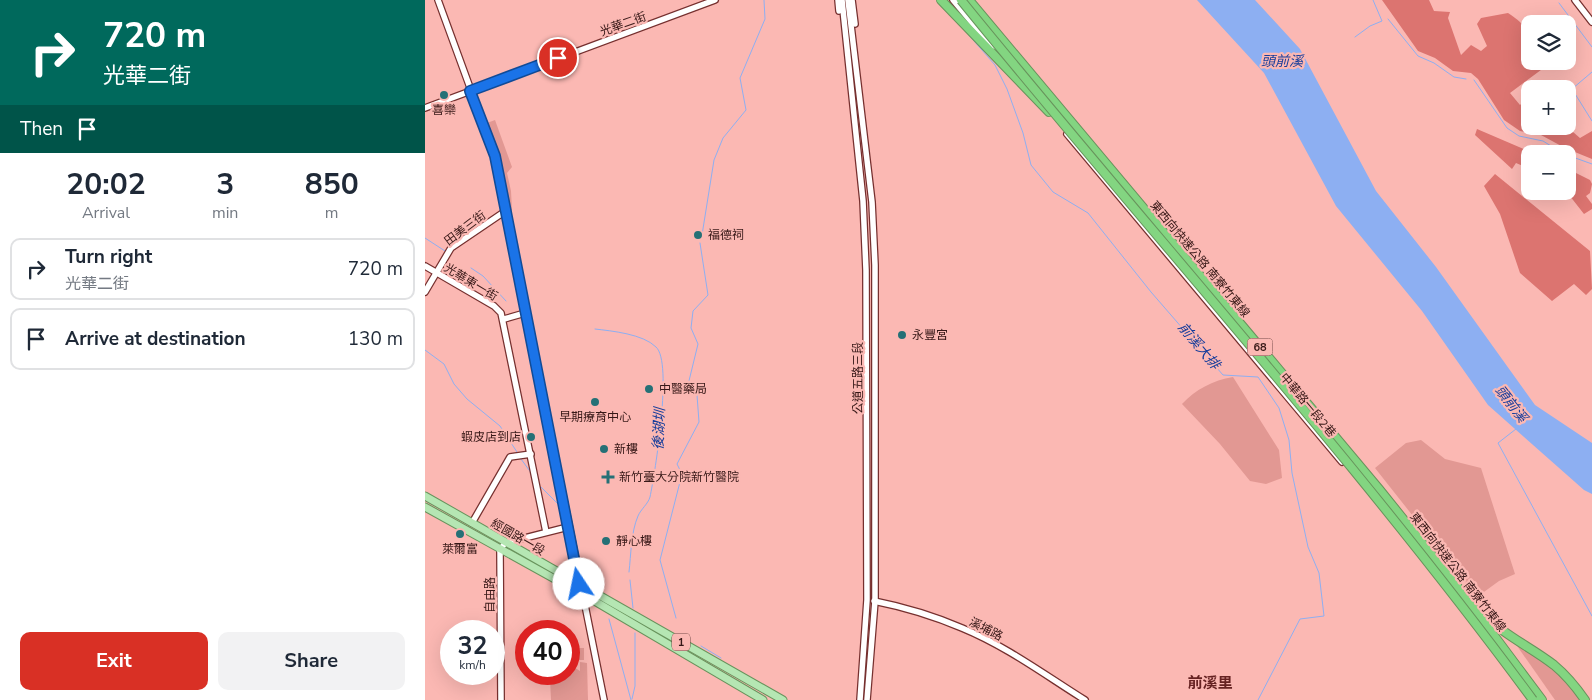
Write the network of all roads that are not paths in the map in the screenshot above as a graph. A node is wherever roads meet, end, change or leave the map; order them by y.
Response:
1 (438, 0) edge
2 (715, 0) edge
3 (838, 0) edge
4 (841, 0) edge
5 (848, 0) edge
6 (852, 0) edge
7 (941, 0) edge
8 (953, 0) edge
9 (961, 0) edge
10 (969, 0) edge
11 (1575, 0) edge
12 (1592, 22) edge
13 (847, 57) junction
14 (856, 58) junction
15 (470, 91) junction
16 (1047, 103) junction
17 (425, 108) edge
18 (1049, 112) junction
19 (1063, 130) junction
20 (865, 145) junction
21 (857, 146) junction
22 (507, 210) junction
23 (425, 266) edge
24 (436, 272) junction
25 (425, 292) edge
26 (525, 313) junction
27 (504, 319) junction
28 (531, 454) junction
29 (425, 496) edge
30 (425, 507) edge
31 (472, 523) junction
32 (568, 526) junction
33 (546, 532) junction
34 (505, 543) junction
35 (500, 550) junction
36 (579, 584) junction
37 (1457, 586) junction
38 (582, 595) junction
39 (867, 600) junction
40 (875, 601) junction
41 (1527, 698) edge
42 (501, 700) edge
43 (604, 700) edge
44 (763, 700) edge
45 (783, 700) edge
46 (860, 700) edge
47 (867, 700) edge
48 (1085, 700) edge
49 (1533, 700) edge
50 (1542, 700) edge
51 (1585, 700) edge

1 - 15 street
2 - 15 street, 光華二街
3 - 13 street, 公道五路三段
4 - 13 street, 公道五路三段
5 - 14 street, 公道五路三段
6 - 14 street, 公道五路三段
7 - 18 highway
8 - 16 street, 中華路一段2巷
9 - 49 highway, 東西向快速公路 南寮竹東線 / 68, bridge
10 - 37 highway, 東西向快速公路 南寮竹東線 / 68
11 - 12 street
13 - 21 street, 公道五路三段
14 - 20 street, 公道五路三段
15 - 17 street, 光華二街
15 - 22 street
16 - 18 street, 中華路一段2巷
16 - 19 street, 中華路一段2巷
18 - 19 street, 中華路一段2巷
19 - 41 street, 中華路一段2巷
20 - 21 street
20 - 40 street, 公道五路三段
21 - 39 street, 公道五路三段
22 - 24 street, 田美三街
22 - 26 street
23 - 24 street, 光華東一街
24 - 25 street, 田美三街
24 - 27 street, 光華東一街
26 - 27 street
26 - 32 street
27 - 28 street
28 - 31 street
28 - 33 street
29 - 31 main road, 經國路一段 / 1
30 - 35 main road, 經國路一段 / 1
31 - 34 main road, 經國路一段 / 1
32 - 33 street
32 - 36 street
33 - 34 street
34 - 35 street
34 - 36 main road, 經國路一段 / 1
35 - 38 main road, 經國路一段 / 1
35 - 42 street, 自由路
36 - 38 street
36 - 45 main road, 經國路一段 / 1
37 - 50 highway, 東西向快速公路 南寮竹東線 / 68
37 - 51 highway
38 - 43 street
38 - 44 main road, 經國路一段 / 1
39 - 40 street, 溪埔路
39 - 46 street, 公道五路三段
40 - 47 street, 公道五路三段
40 - 48 street, 溪埔路

